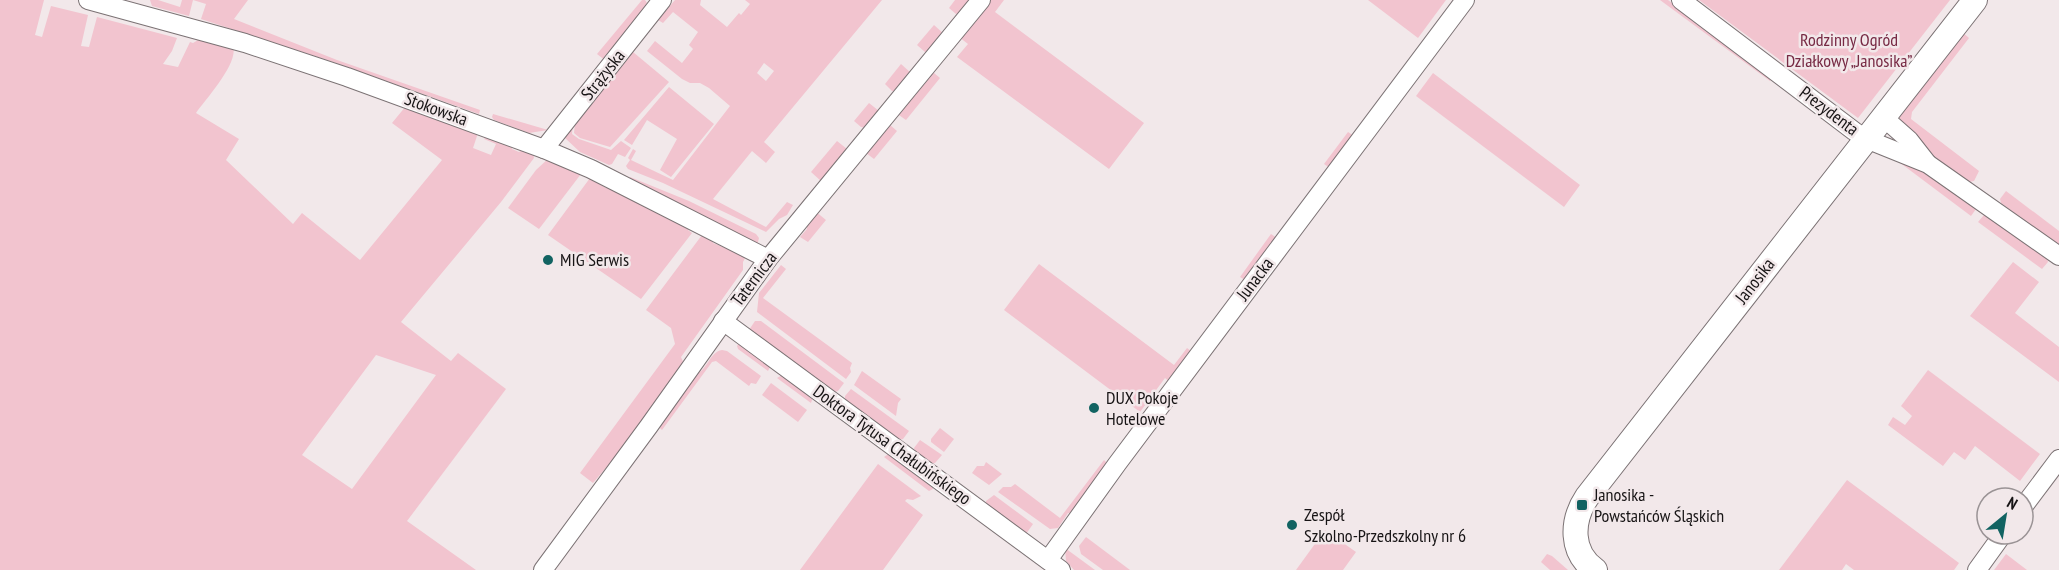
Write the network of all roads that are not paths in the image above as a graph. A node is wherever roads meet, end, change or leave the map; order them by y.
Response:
1 (88, 0) edge
2 (662, 0) edge
3 (981, 0) edge
4 (1465, 0) edge
5 (1681, 0) edge
6 (1975, 0) edge
7 (131, 5) edge
8 (1883, 117) junction
9 (1866, 139) junction
10 (544, 149) junction
11 (1928, 164) junction
12 (2059, 256) edge
13 (768, 259) junction
14 (723, 321) junction
15 (2059, 459) edge
16 (2035, 491) edge
17 (1994, 546) edge
18 (1054, 565) edge
19 (543, 570) edge
20 (1594, 570) edge
21 (1977, 570) edge

1 - 7 street, Stokowska
2 - 10 street, Strążyska
3 - 13 street, Taternicza
4 - 18 street, Junacka
5 - 9 street, Prezydenta
6 - 8 street, Janosika
7 - 10 street, Stokowska
8 - 9 street, Janosika
8 - 11 street, Prezydenta
9 - 11 street, Prezydenta
9 - 20 street, Janosika
10 - 13 street, Stokowska
11 - 12 street, Prezydenta
13 - 14 street, Taternicza
14 - 18 street, Doktora Tytusa Chałubińskiego
14 - 19 street, Taternicza
15 - 16 street
17 - 21 street

